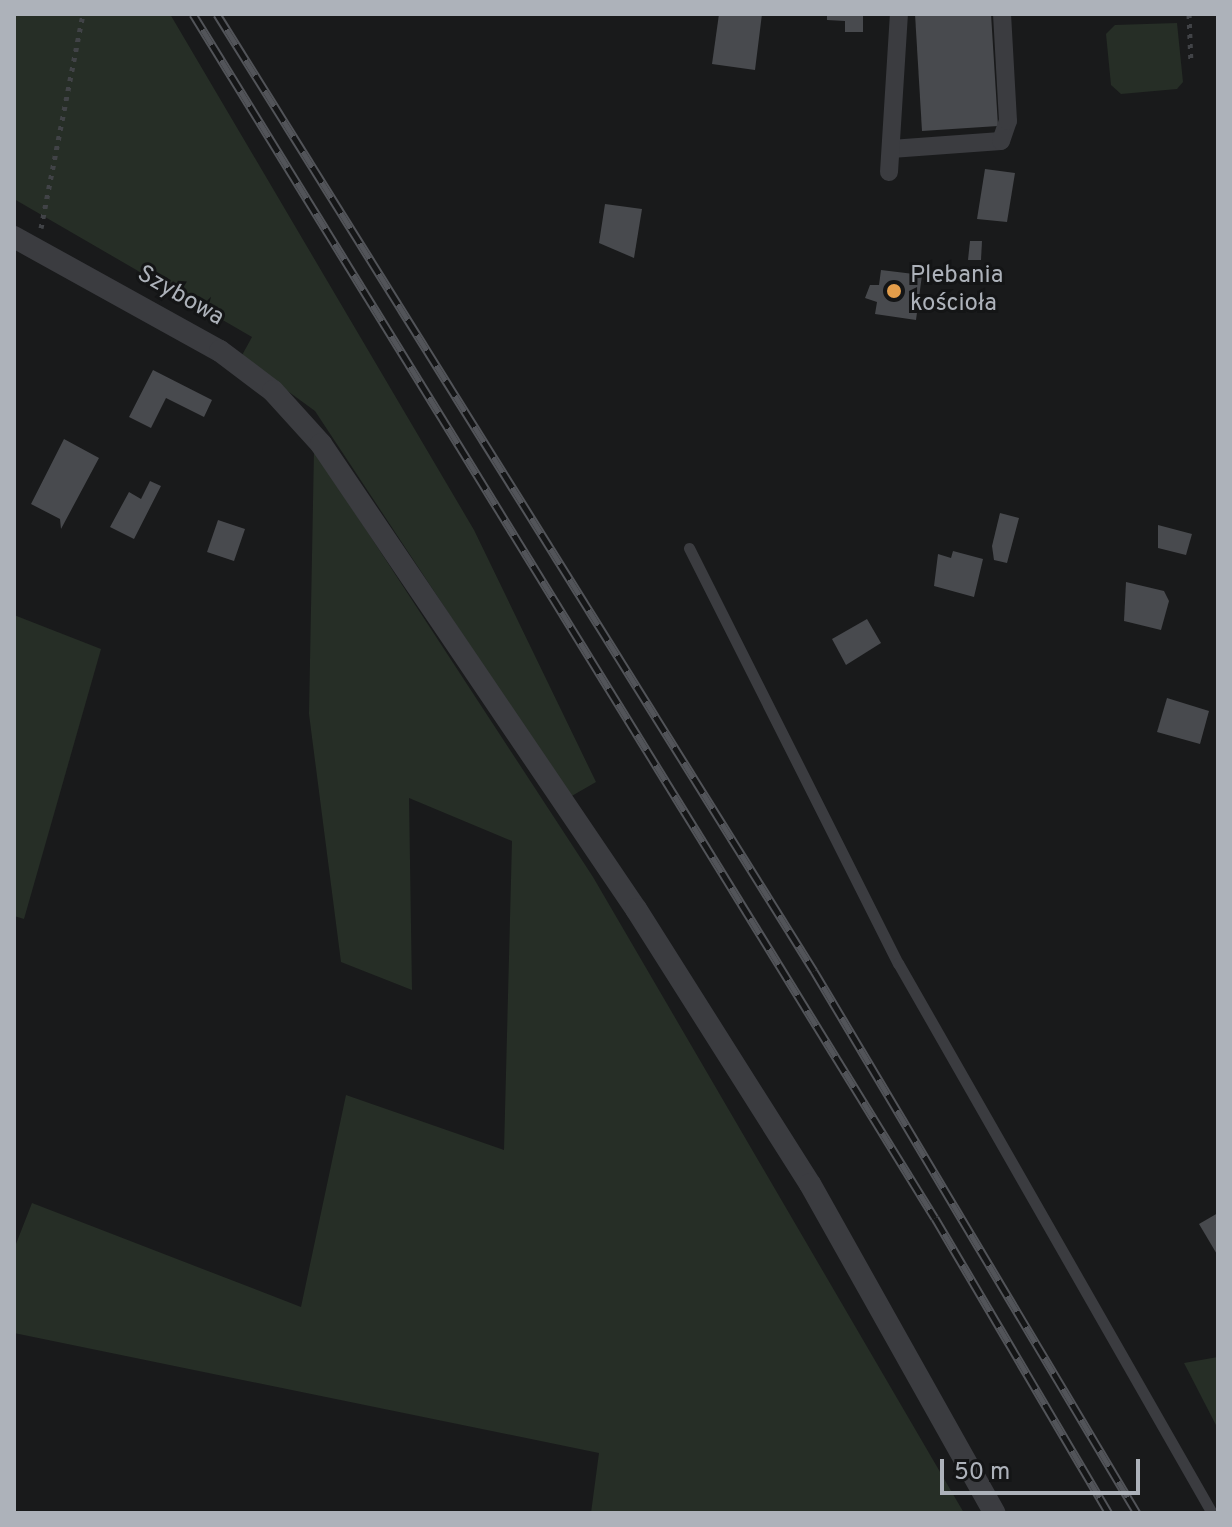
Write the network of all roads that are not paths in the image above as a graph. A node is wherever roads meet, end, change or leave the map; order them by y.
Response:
1 (899, 14) edge
2 (1002, 14) edge
3 (891, 149) junction
4 (889, 172) dead end
5 (14, 237) edge
6 (689, 548) dead end
7 (995, 1513) edge
8 (1212, 1513) edge

1 - 3 street
2 - 3 street
3 - 4 street
5 - 7 street, Szybowa
6 - 8 lane

